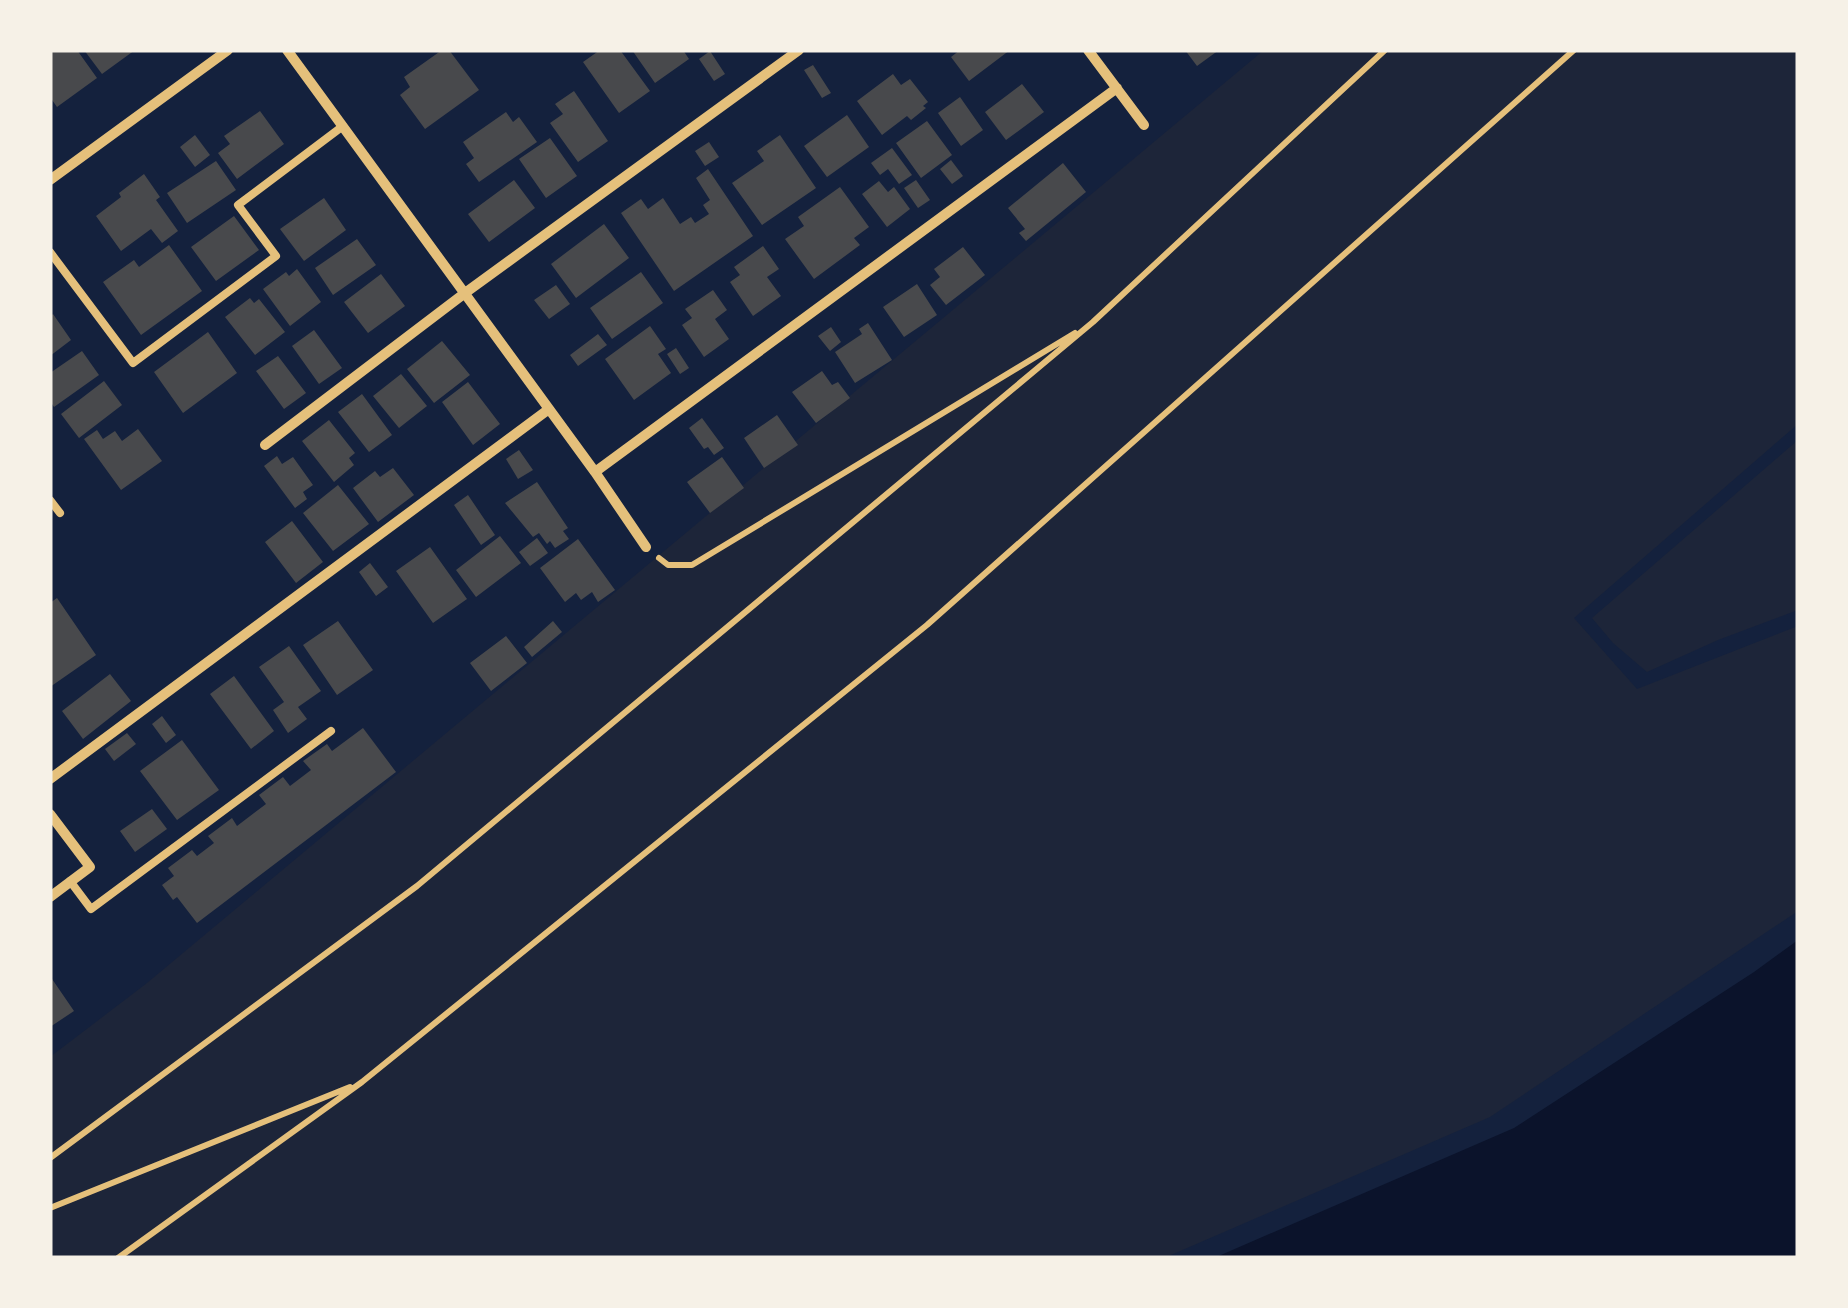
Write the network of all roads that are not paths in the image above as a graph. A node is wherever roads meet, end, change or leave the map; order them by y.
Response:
1 (228, 50) edge
2 (287, 50) edge
3 (799, 50) edge
4 (1088, 50) edge
5 (1117, 88) junction
6 (1144, 125) dead end
7 (343, 126) junction
8 (50, 180) edge
9 (50, 252) edge
10 (466, 292) junction
11 (550, 409) junction
12 (265, 445) dead end
13 (595, 472) junction
14 (50, 500) edge
15 (60, 513) dead end
16 (646, 547) road end
17 (330, 730) dead end
18 (50, 779) edge
19 (50, 814) edge
20 (70, 882) junction
21 (51, 892) edge

1 - 8 street
2 - 7 street
3 - 10 street
4 - 5 street
5 - 6 street
5 - 13 street
7 - 9 lane
7 - 10 street
10 - 11 street
10 - 12 street
11 - 13 street
11 - 18 street
13 - 16 street
14 - 15 lane
17 - 20 lane
19 - 20 street
20 - 21 street

